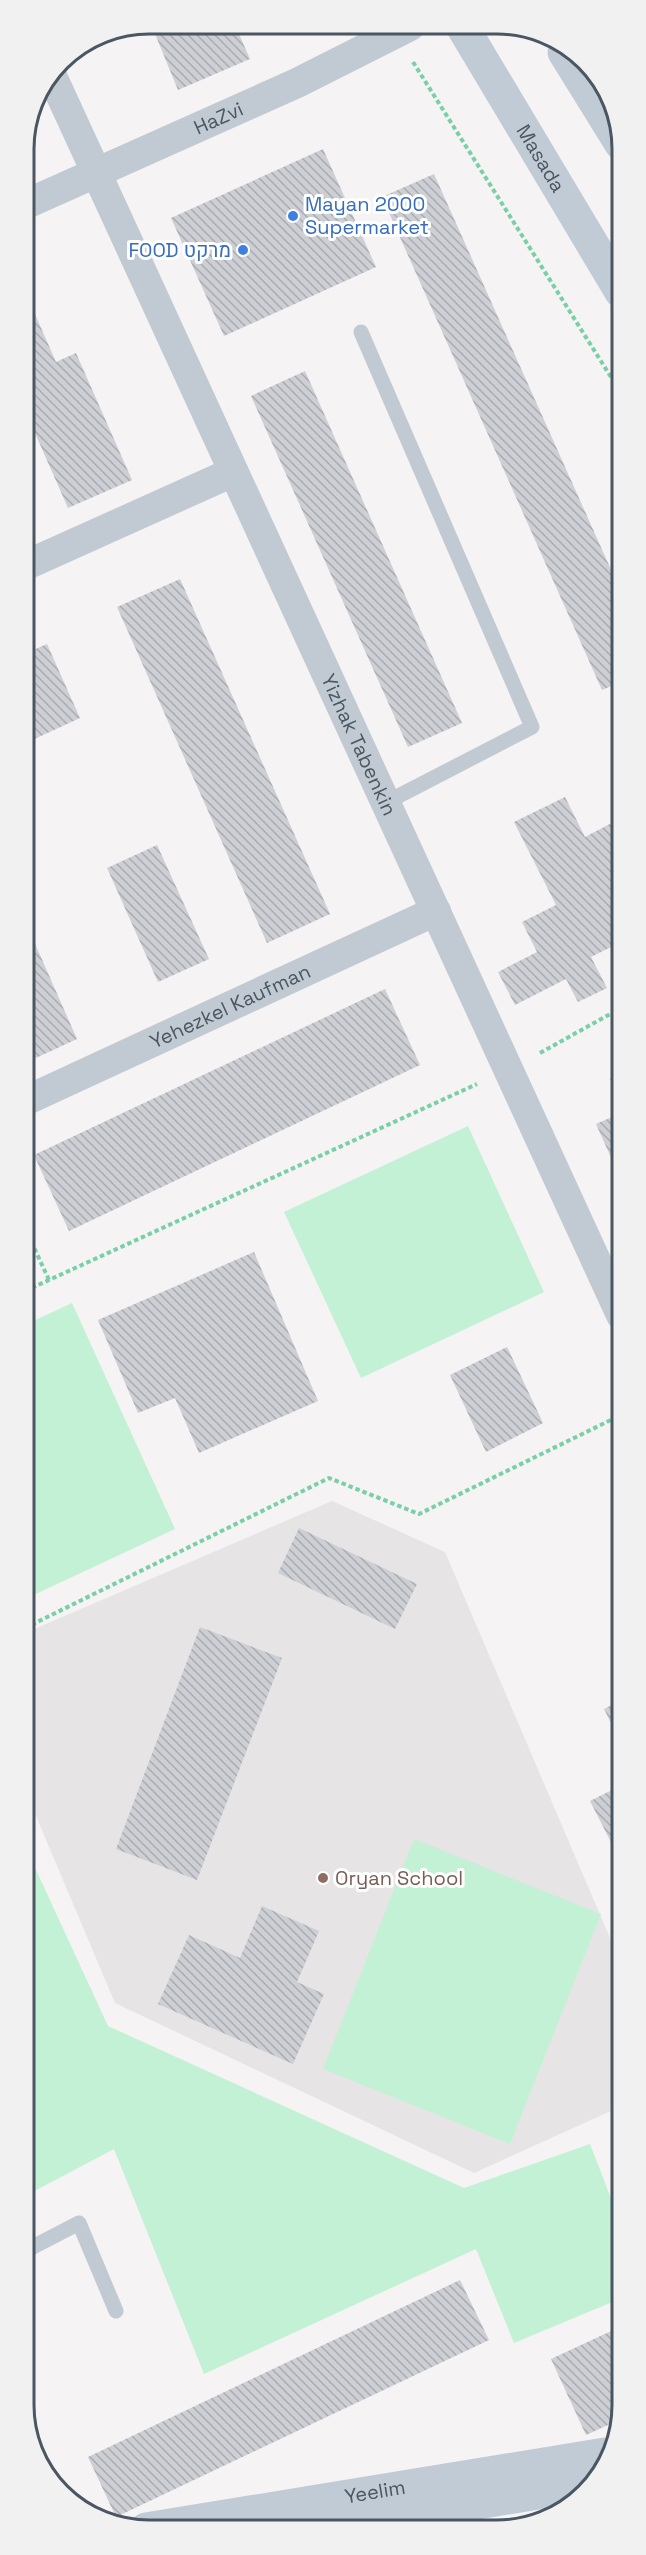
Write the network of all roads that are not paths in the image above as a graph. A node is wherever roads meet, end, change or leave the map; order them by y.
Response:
1 (394, 34) edge
2 (467, 34) edge
3 (570, 61) edge
4 (55, 84) edge
5 (608, 123) edge
6 (96, 173) junction
7 (35, 200) edge
8 (612, 277) edge
9 (361, 332) dead end
10 (233, 472) junction
11 (35, 561) edge
12 (385, 802) junction
13 (436, 911) junction
14 (35, 1097) edge
15 (611, 1294) edge
16 (34, 2246) edge
17 (116, 2311) dead end
18 (601, 2455) edge
19 (579, 2486) edge
20 (201, 2520) edge
21 (375, 2520) edge

1 - 6 street, HaZvi
2 - 8 street, Masada
3 - 5 street
4 - 6 street, Yizhak Tabenkin
6 - 7 street, HaZvi
6 - 10 street, Yizhak Tabenkin
9 - 12 lane
10 - 11 street
10 - 12 street, Yizhak Tabenkin
12 - 13 street, Yizhak Tabenkin
13 - 14 street, Yehezkel Kaufman
13 - 15 street, Yizhak Tabenkin
16 - 17 lane
18 - 20 street, Yeelim
19 - 21 street, Yeelim

